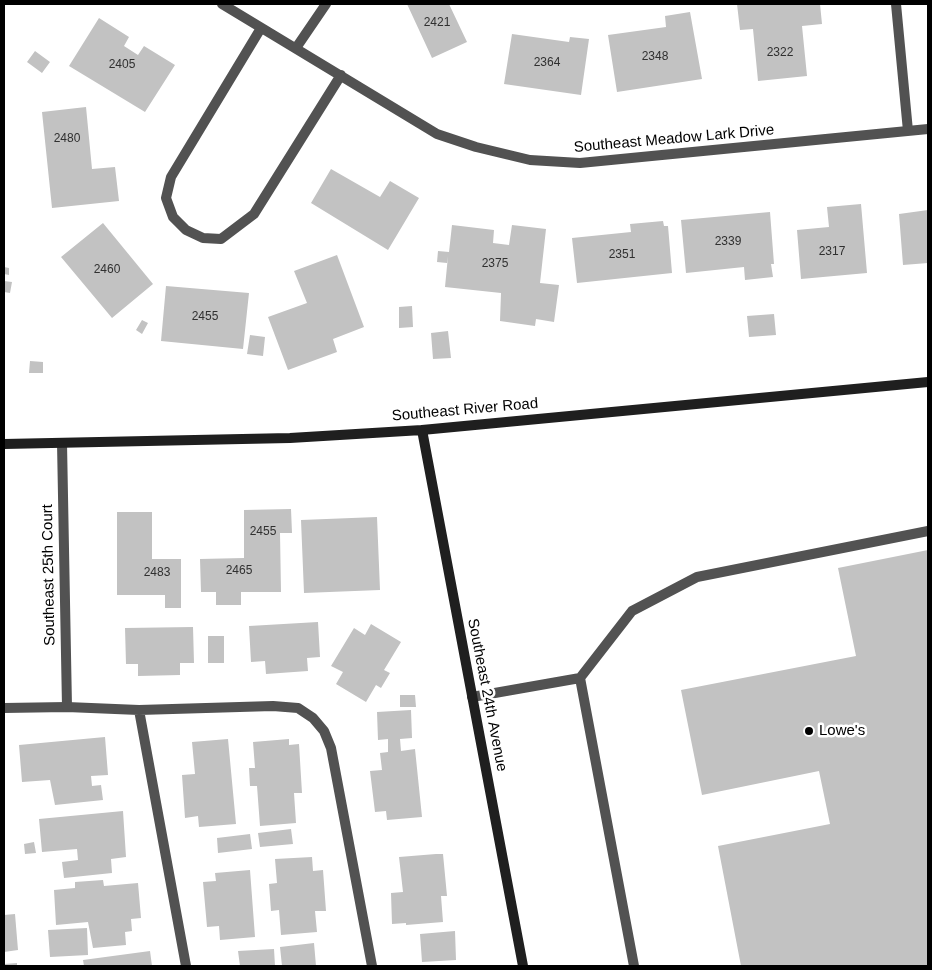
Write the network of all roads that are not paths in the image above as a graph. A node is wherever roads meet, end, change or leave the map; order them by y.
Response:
1 (222, 4) edge
2 (326, 4) edge
3 (896, 4) edge
4 (261, 28) junction
5 (296, 48) junction
6 (341, 75) junction
7 (928, 129) edge
8 (908, 131) junction
9 (928, 382) edge
10 (422, 430) junction
11 (62, 443) junction
12 (4, 444) edge
13 (928, 531) edge
14 (580, 678) junction
15 (472, 697) junction
16 (67, 707) junction
17 (4, 708) edge
18 (139, 710) junction
19 (186, 966) edge
20 (372, 966) edge
21 (524, 966) edge
22 (634, 966) edge

1 - 4 street, Southeast Meadow Lark Drive
2 - 5 street
3 - 8 street
4 - 5 street, Southeast Meadow Lark Drive
4 - 6 street
5 - 6 street, Southeast Meadow Lark Drive
6 - 8 street, Southeast Meadow Lark Drive
7 - 8 street, Southeast Meadow Lark Drive
9 - 10 main road, Southeast River Road
10 - 11 main road, Southeast River Road
10 - 15 main road, Southeast 24th Avenue
11 - 12 main road, Southeast River Road
11 - 16 street, Southeast 25th Court
13 - 14 street
14 - 15 street
14 - 22 street
15 - 21 main road, Southeast 24th Avenue
16 - 17 street
16 - 18 street
18 - 19 street
18 - 20 street

